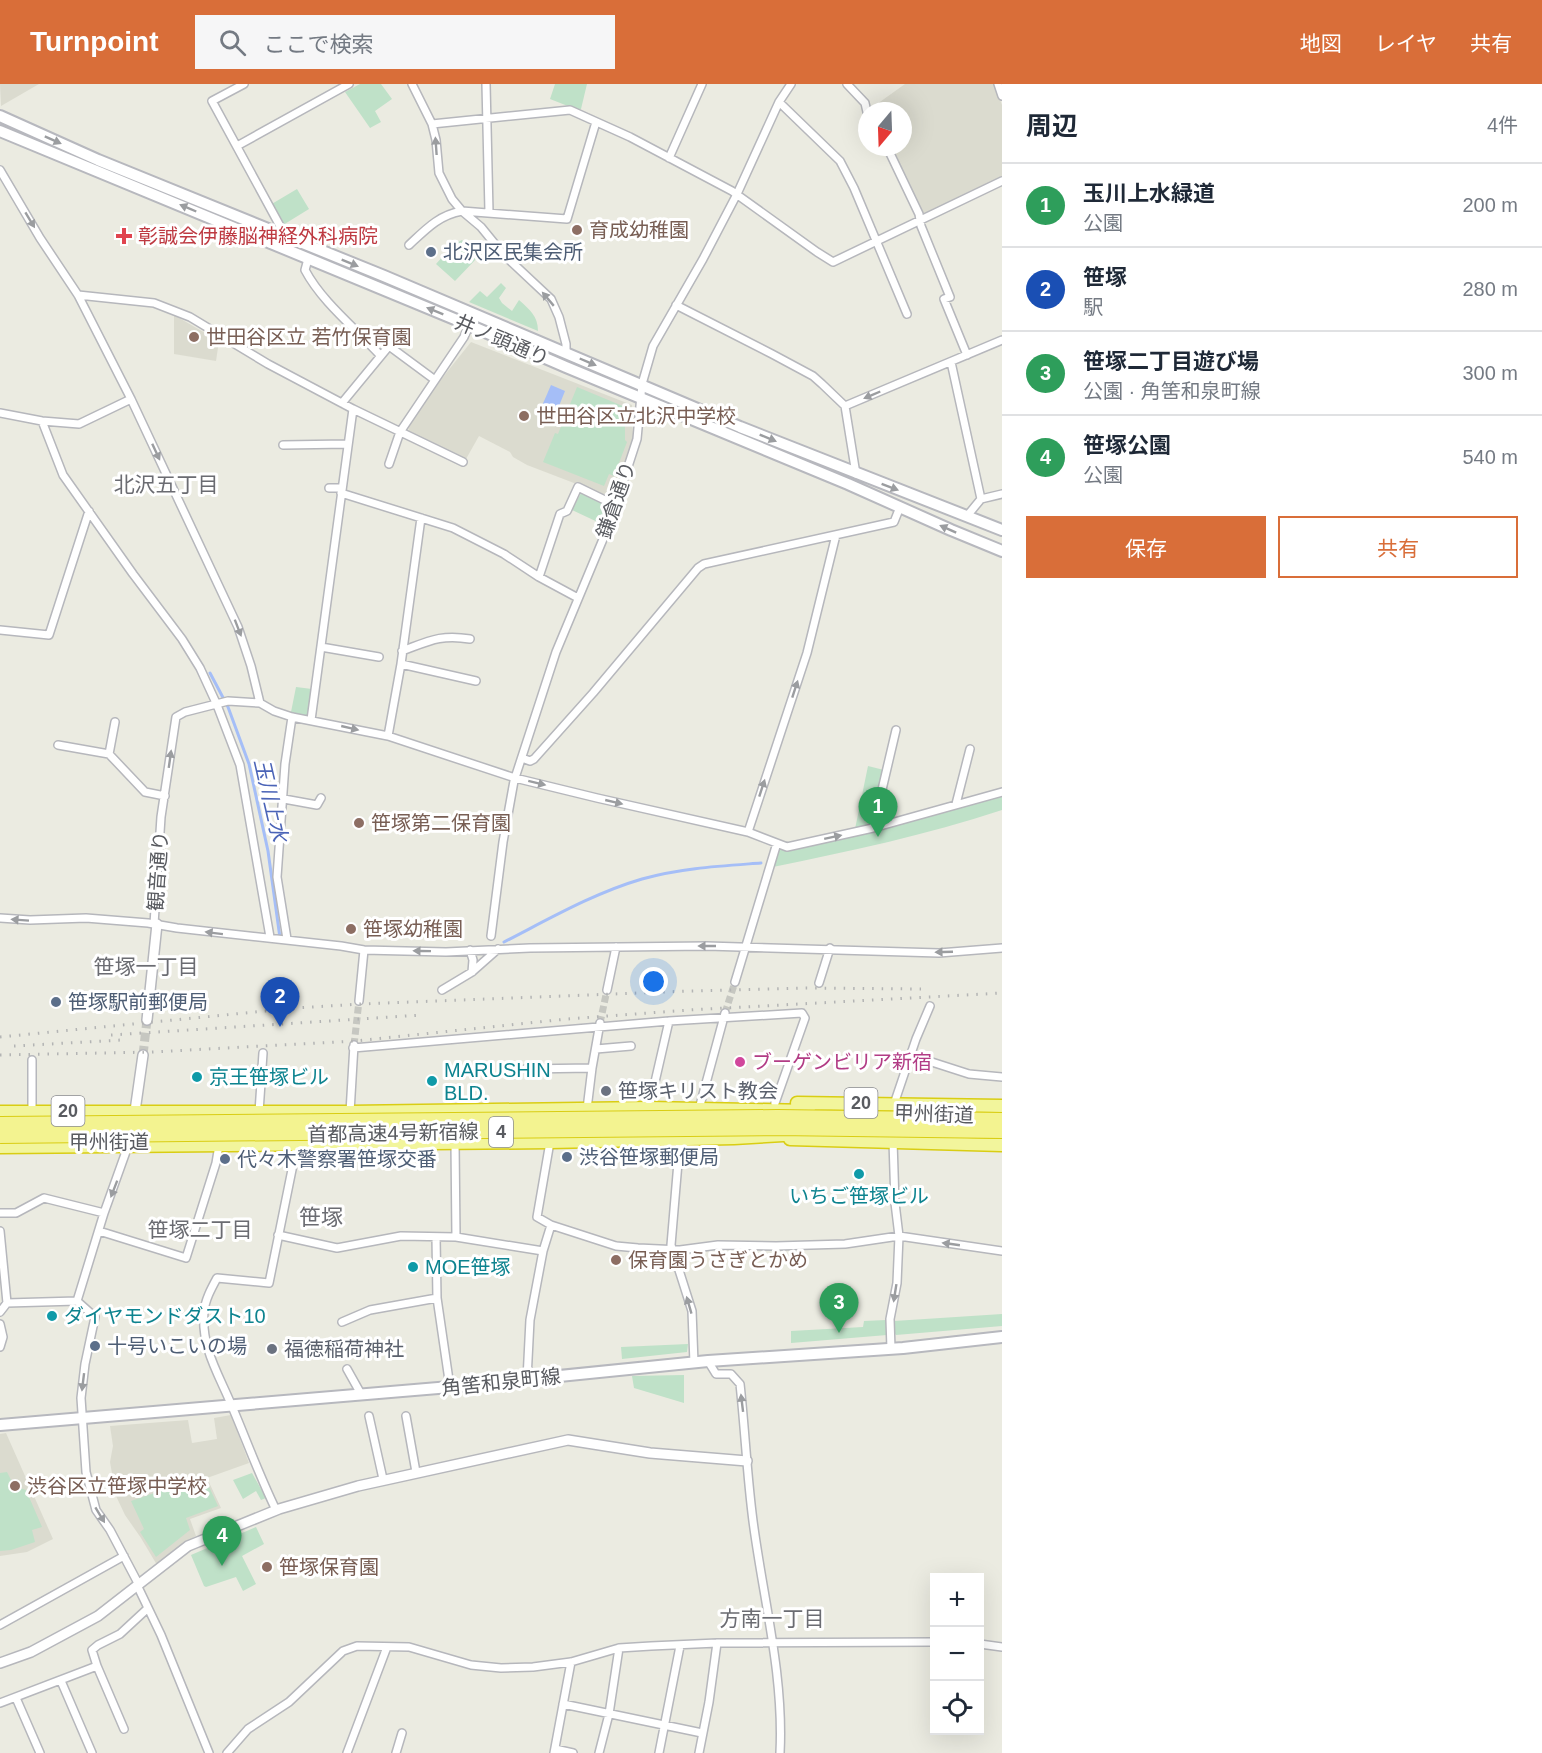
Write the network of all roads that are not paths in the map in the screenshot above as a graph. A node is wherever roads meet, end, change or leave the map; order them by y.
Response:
1 (244, 84) edge
2 (350, 84) edge
3 (412, 84) edge
4 (486, 84) edge
5 (702, 84) edge
6 (791, 84) edge
7 (848, 84) edge
8 (998, 84) edge
9 (1002, 96) edge
10 (779, 102) junction
11 (864, 102) edge
12 (0, 116) edge
13 (487, 118) junction
14 (596, 122) junction
15 (432, 124) junction
16 (0, 131) edge
17 (237, 146) junction
18 (891, 156) edge
19 (669, 158) junction
20 (0, 170) edge
21 (1002, 181) edge
22 (737, 194) junction
23 (462, 211) junction
24 (489, 212) junction
25 (920, 221) junction
26 (278, 233) junction
27 (876, 242) junction
28 (409, 245) dead end
29 (308, 259) junction
30 (78, 295) junction
31 (676, 305) junction
32 (907, 314) dead end
33 (470, 325) junction
34 (1002, 340) edge
35 (566, 353) junction
36 (380, 355) junction
37 (967, 355) junction
38 (951, 362) junction
39 (435, 380) junction
40 (642, 384) junction
41 (641, 398) junction
42 (132, 399) junction
43 (342, 403) junction
44 (844, 406) junction
45 (353, 408) junction
46 (0, 413) edge
47 (42, 422) junction
48 (400, 432) junction
49 (347, 444) junction
50 (283, 445) dead end
51 (464, 462) dead end
52 (389, 464) dead end
53 (856, 474) junction
54 (329, 488) dead end
55 (341, 490) junction
56 (1002, 494) edge
57 (981, 499) junction
58 (615, 505) junction
59 (900, 507) junction
60 (89, 511) junction
61 (968, 516) junction
62 (421, 518) junction
63 (1002, 530) edge
64 (836, 535) junction
65 (1002, 551) edge
66 (539, 577) junction
67 (578, 597) junction
68 (0, 630) edge
69 (470, 639) dead end
70 (321, 647) junction
71 (402, 651) junction
72 (379, 657) dead end
73 (400, 664) junction
74 (476, 681) dead end
75 (222, 703) junction
76 (260, 703) junction
77 (292, 717) junction
78 (311, 720) junction
79 (115, 722) dead end
80 (896, 730) dead end
81 (388, 736) junction
82 (57, 745) dead end
83 (970, 749) dead end
84 (109, 754) junction
85 (522, 758) junction
86 (515, 778) junction
87 (1002, 792) edge
88 (165, 796) junction
89 (321, 798) dead end
90 (284, 799) junction
91 (956, 804) junction
92 (873, 828) junction
93 (748, 832) junction
94 (777, 843) junction
95 (0, 918) edge
96 (155, 924) junction
97 (491, 936) dead end
98 (271, 937) junction
99 (286, 939) junction
100 (746, 946) junction
101 (616, 947) junction
102 (830, 948) junction
103 (1002, 948) edge
104 (498, 949) junction
105 (364, 950) junction
106 (470, 950) junction
107 (472, 972) junction
108 (735, 982) tunnel mouth
109 (819, 983) dead end
110 (442, 990) dead end
111 (607, 990) tunnel mouth
112 (359, 1001) tunnel mouth
113 (930, 1006) dead end
114 (725, 1016) junction
115 (147, 1020) tunnel mouth
116 (669, 1022) junction
117 (600, 1025) junction
118 (631, 1046) dead end
119 (596, 1049) junction
120 (262, 1053) dead end
121 (143, 1055) tunnel mouth
122 (910, 1055) junction
123 (32, 1060) dead end
124 (592, 1068) junction
125 (525, 1070) dead end
126 (1002, 1077) edge
127 (774, 1103) junction
128 (894, 1104) junction
129 (1002, 1106) edge
130 (649, 1108) junction
131 (587, 1109) junction
132 (699, 1109) junction
133 (721, 1109) junction
134 (0, 1112) edge
135 (32, 1112) junction
136 (259, 1112) junction
137 (350, 1112) junction
138 (135, 1113) junction
139 (1002, 1116) edge
140 (0, 1119) edge
141 (1002, 1120) edge
142 (0, 1124) edge
143 (1002, 1133) edge
144 (0, 1136) edge
145 (734, 1138) junction
146 (680, 1139) junction
147 (893, 1141) junction
148 (0, 1142) edge
149 (550, 1142) junction
150 (455, 1143) junction
151 (129, 1144) junction
152 (219, 1145) junction
153 (297, 1145) junction
154 (1002, 1145) edge
155 (0, 1148) edge
156 (104, 1213) junction
157 (0, 1214) edge
158 (551, 1225) junction
159 (0, 1231) edge
160 (99, 1231) junction
161 (278, 1235) junction
162 (899, 1236) junction
163 (436, 1237) junction
164 (456, 1237) junction
165 (672, 1250) junction
166 (543, 1251) junction
167 (1002, 1251) edge
168 (437, 1298) junction
169 (78, 1301) junction
170 (7, 1303) junction
171 (0, 1312) edge
172 (342, 1322) dead end
173 (0, 1324) edge
174 (1002, 1337) edge
175 (0, 1347) edge
176 (891, 1348) junction
177 (708, 1361) junction
178 (694, 1363) junction
179 (347, 1370) dead end
180 (527, 1379) junction
181 (450, 1387) junction
182 (361, 1394) junction
183 (231, 1405) junction
184 (369, 1416) dead end
185 (406, 1416) dead end
186 (81, 1418) junction
187 (0, 1425) edge
188 (747, 1461) junction
189 (416, 1472) junction
190 (382, 1479) junction
191 (276, 1510) junction
192 (124, 1556) junction
193 (138, 1586) junction
194 (147, 1609) junction
195 (0, 1625) edge
196 (930, 1642) edge
197 (717, 1643) junction
198 (773, 1643) junction
199 (984, 1645) edge
200 (680, 1646) junction
201 (387, 1647) junction
202 (1002, 1647) edge
203 (619, 1648) junction
204 (571, 1662) junction
205 (0, 1663) edge
206 (97, 1666) junction
207 (61, 1681) junction
208 (16, 1698) junction
209 (0, 1703) edge
210 (563, 1704) junction
211 (609, 1714) junction
212 (665, 1725) junction
213 (124, 1729) dead end
214 (402, 1733) dead end
215 (702, 1733) junction
216 (554, 1751) edge
217 (40, 1753) edge
218 (92, 1753) edge
219 (209, 1753) edge
220 (227, 1753) edge
221 (347, 1753) edge
222 (396, 1753) edge
223 (573, 1753) edge
224 (599, 1753) edge
225 (659, 1753) edge
226 (699, 1753) edge
227 (780, 1753) edge

1 - 17 street
2 - 17 street
3 - 15 street
4 - 13 street
5 - 19 street
6 - 10 street, 鎌倉通り
7 - 11 street
8 - 9 street
10 - 22 street, 鎌倉通り
10 - 27 street
12 -> 26 main road, 井ノ頭通り
13 - 14 street
13 - 15 street
13 - 24 street
14 - 19 street
14 - 24 street
23 -> 15 street
29 -> 16 main road, 井ノ頭通り
17 - 26 street
18 - 25 street
19 - 22 street
20 -> 30 street
21 - 25 street
22 - 27 street
22 - 31 street, 鎌倉通り
23 - 24 street
23 - 28 street
35 -> 23 street
25 - 27 street
25 - 37 street
26 -> 35 main road, 井ノ頭通り
27 - 32 street
33 -> 29 main road, 井ノ頭通り
29 - 36 street
30 - 42 street
30 - 43 street
31 - 40 street, 鎌倉通り
31 - 44 street
33 - 39 street
33 - 41 main road, 井ノ頭通り
34 - 37 street
35 -> 40 main road, 井ノ頭通り
36 - 39 street
36 - 43 street
37 - 38 street
38 -> 44 street
38 - 57 street
39 - 48 street
40 - 41 street, 鎌倉通り
40 -> 53 main road, 井ノ頭通り
41 - 58 street, 鎌倉通り
41 - 59 main road, 井ノ頭通り
42 - 47 street
42 -> 76 street
43 - 45 street
44 - 53 street
45 - 48 street
45 - 49 street
46 - 47 street
47 - 60 street
48 - 51 street
48 - 52 street
49 - 50 street
49 - 55 street
53 -> 61 main road, 井ノ頭通り
54 - 55 street
55 - 62 street
55 - 70 street
56 - 57 street
57 - 61 street
58 - 66 street
58 - 67 street, 鎌倉通り
59 - 64 street
65 -> 59 main road, 井ノ頭通り
60 - 68 street
60 - 75 street
61 - 63 main road, 井ノ頭通り
62 - 66 street
62 - 71 street
64 - 85 street
93 -> 64 street
66 - 67 street
67 - 85 street, 鎌倉通り
69 - 71 street
70 - 72 street
70 - 78 street
71 - 73 street
73 - 74 street
73 - 81 street
75 - 76 street
88 -> 75 street, 観音通り
75 - 98 street
76 - 77 street
77 - 78 street
77 - 90 street
78 -> 81 street
79 - 84 street
80 - 92 street
81 - 86 street
82 - 84 street
83 - 91 street
84 - 88 street
85 - 86 street, 鎌倉通り
86 -> 93 street
86 - 97 street, 鎌倉通り
87 - 91 street
88 - 96 street, 観音通り
89 - 90 street
90 - 99 street
91 - 92 street
94 -> 92 street
93 - 94 street
94 - 100 street
96 -> 95 street
98 -> 96 street
96 - 115 street
98 - 99 street
99 - 105 street
100 -> 101 street
100 - 102 street
100 - 108 street
101 - 104 street
101 - 111 street
103 -> 102 street
102 - 109 street
104 - 106 street
104 - 107 street
106 -> 105 street
105 - 112 street
106 - 107 street
107 - 110 street
113 - 122 street
114 - 116 street
114 - 127 street
114 - 132 street
116 - 117 street
116 - 130 street
117 - 119 street
117 - 137 street
118 - 119 street
119 - 124 street
120 - 136 street
121 - 138 street
122 - 126 street
122 - 128 street
123 - 135 street
124 - 125 street
124 - 131 street
127 - 128 highway, 20
127 - 133 highway, 20
128 - 129 highway, 20
130 - 131 highway, 甲州街道 / 20
130 - 132 highway, 甲州街道 / 20
131 - 137 highway, 甲州街道 / 20
132 - 133 highway, 甲州街道 / 20
133 - 139 highway, 甲州街道 / 20
134 - 135 highway, 20
135 - 138 highway, 20
136 - 137 highway, 甲州街道 / 20
136 - 138 highway, 甲州街道 / 20
138 - 140 highway, 甲州街道 / 20
138 - 151 street
141 - 142 highway, 首都高速4号新宿線 / 4, bridge
143 - 144 highway, 首都高速4号新宿線 / 4, bridge
143 - 145 highway, 甲州街道 / 20
145 - 146 highway, 甲州街道 / 20
145 - 147 highway
146 - 149 highway, 甲州街道 / 20
146 - 165 street
147 - 154 highway
147 - 162 street
148 - 151 highway, 甲州街道 / 20
149 - 150 highway, 甲州街道 / 20
149 - 158 street
150 - 153 highway, 甲州街道 / 20
150 - 164 street
151 - 152 highway, 甲州街道 / 20
151 - 155 highway, 20
151 -> 156 street
152 - 153 highway, 甲州街道 / 20
152 - 160 street
153 - 161 street
156 - 157 street
156 - 160 street
158 - 165 street
158 - 166 street
159 - 170 street
160 - 169 street
161 - 163 street
161 - 183 street
162 - 165 street
167 -> 162 street
162 -> 176 street
163 - 164 street
163 - 168 street
164 - 166 street
178 -> 165 street
166 - 180 street
168 - 172 street
168 - 181 street
169 - 170 street
169 -> 186 street
170 - 171 street
173 - 175 street
174 - 176 main road, 角筈和泉町線
176 - 177 main road, 角筈和泉町線
177 - 178 main road, 角筈和泉町線
188 -> 177 street
178 - 180 main road, 角筈和泉町線
179 - 182 street
180 - 181 main road, 角筈和泉町線
181 - 182 main road, 角筈和泉町線
182 - 183 main road, 角筈和泉町線
183 - 186 main road, 角筈和泉町線
183 - 191 street
184 - 190 street
185 - 189 street
186 - 187 main road, 角筈和泉町線
186 -> 192 street
188 - 189 street
188 - 198 street
189 - 190 street
190 - 191 street
191 - 193 street
192 - 193 street
192 - 195 street
193 - 194 street
193 - 205 street
194 - 206 street
194 - 219 street
196 - 198 street
197 - 198 street
197 - 200 street
197 - 215 street
198 - 227 street
199 - 202 street
200 - 203 street
200 - 212 street
201 - 204 street
201 - 220 street
201 - 221 street
203 - 204 street
203 - 211 street
204 - 210 street
206 - 207 street
206 - 213 street
207 - 208 street
207 - 218 street
208 - 209 street
208 - 217 street
210 - 211 street
210 - 216 street
211 - 212 street
211 - 224 street
212 - 215 street
212 - 225 street
214 - 222 street
215 - 226 street
216 - 223 street

